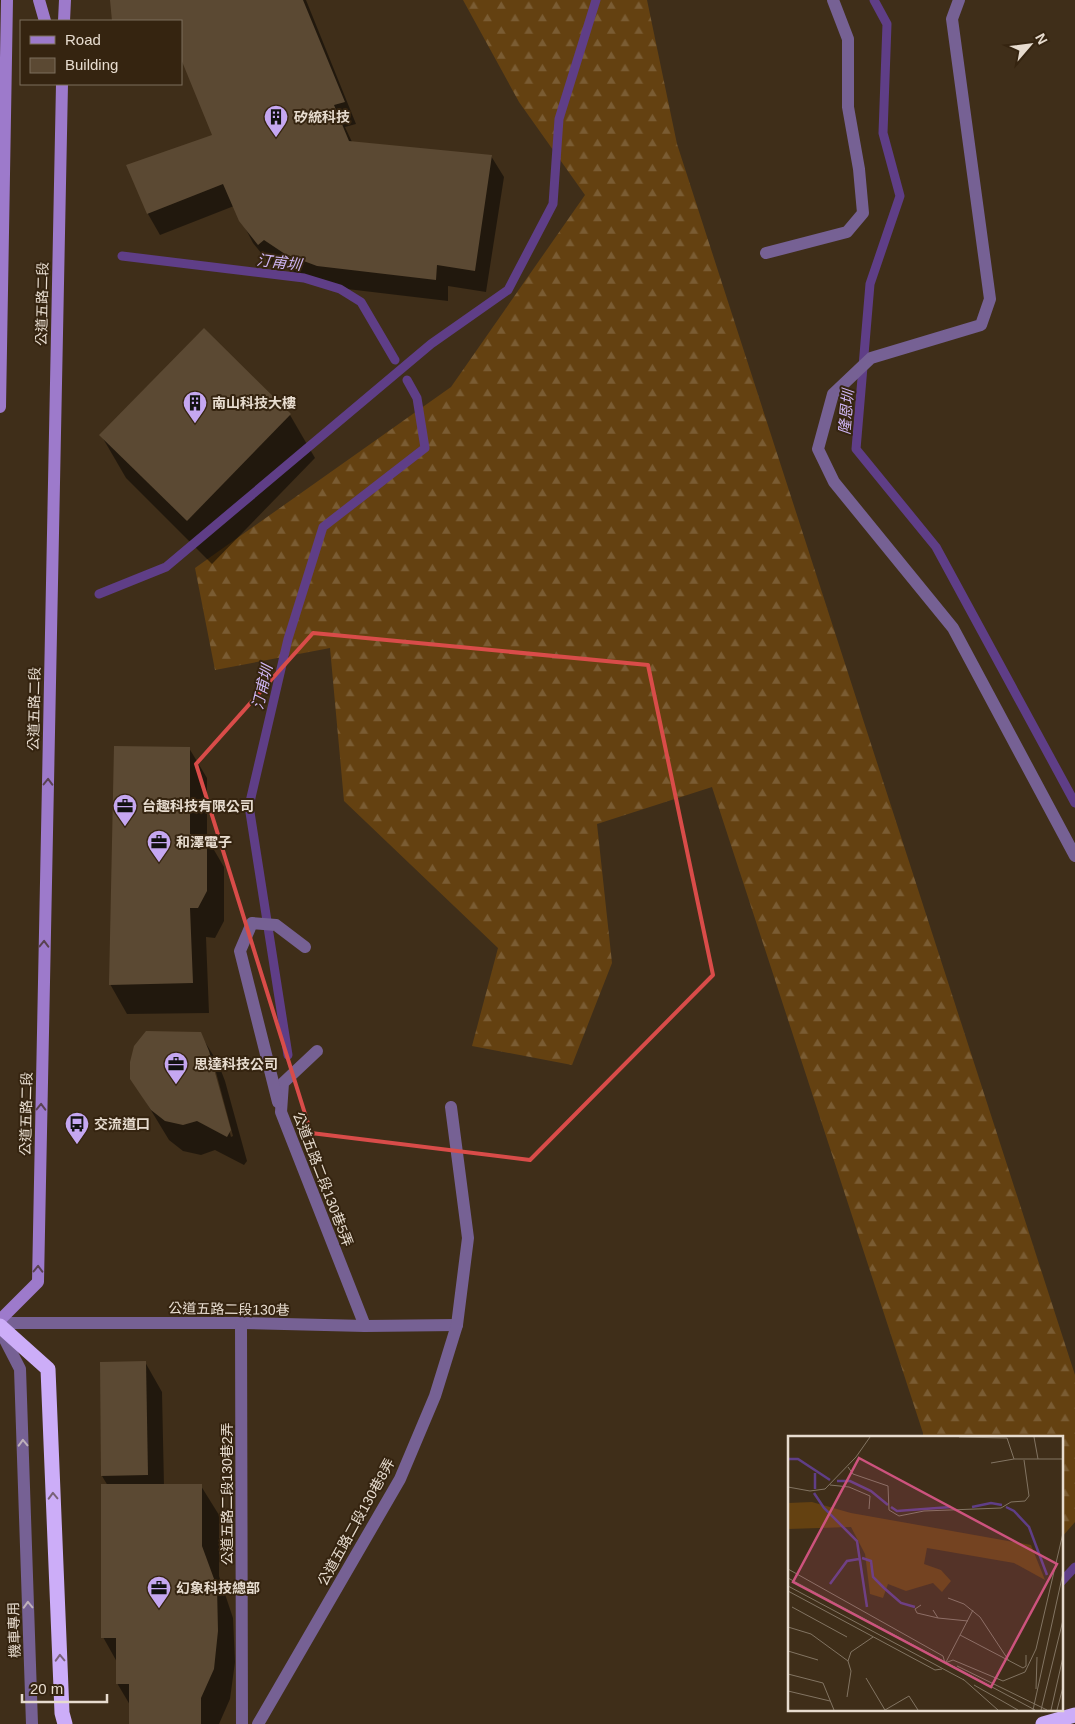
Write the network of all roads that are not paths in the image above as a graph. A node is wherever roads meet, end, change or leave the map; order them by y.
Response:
1 (7, 0) edge
2 (39, 0) edge
3 (65, 0) edge
4 (833, 0) edge
5 (959, 0) edge
6 (45, 20) edge
7 (64, 20) edge
8 (62, 86) edge
9 (766, 253) dead end
10 (0, 407) edge
11 (1075, 856) edge
12 (306, 947) dead end
13 (317, 1051) dead end
14 (451, 1107) dead end
15 (281, 1112) junction
16 (242, 1323) junction
17 (457, 1324) junction
18 (0, 1325) edge
19 (365, 1326) junction
20 (1075, 1715) edge
21 (32, 1724) edge
22 (66, 1724) edge
23 (242, 1724) edge
24 (258, 1724) edge
25 (1043, 1724) edge

1 - 10 street
2 - 6 street
3 - 7 street
4 - 9 lane
5 - 11 lane
18 -> 8 street, 公道五路二段
12 - 15 lane
13 - 15 lane, 公道五路二段130巷5弄
14 - 17 lane, 公道五路二段130巷8弄
15 - 19 lane, 公道五路二段130巷5弄
16 - 18 lane, 公道五路二段130巷
16 - 19 lane, 公道五路二段130巷
16 - 23 lane, 公道五路二段130巷2弄
17 - 19 lane, 公道五路二段130巷
17 - 24 lane, 公道五路二段130巷8弄
21 -> 18 lane, 機車專用
22 -> 18 highway
20 - 25 highway

